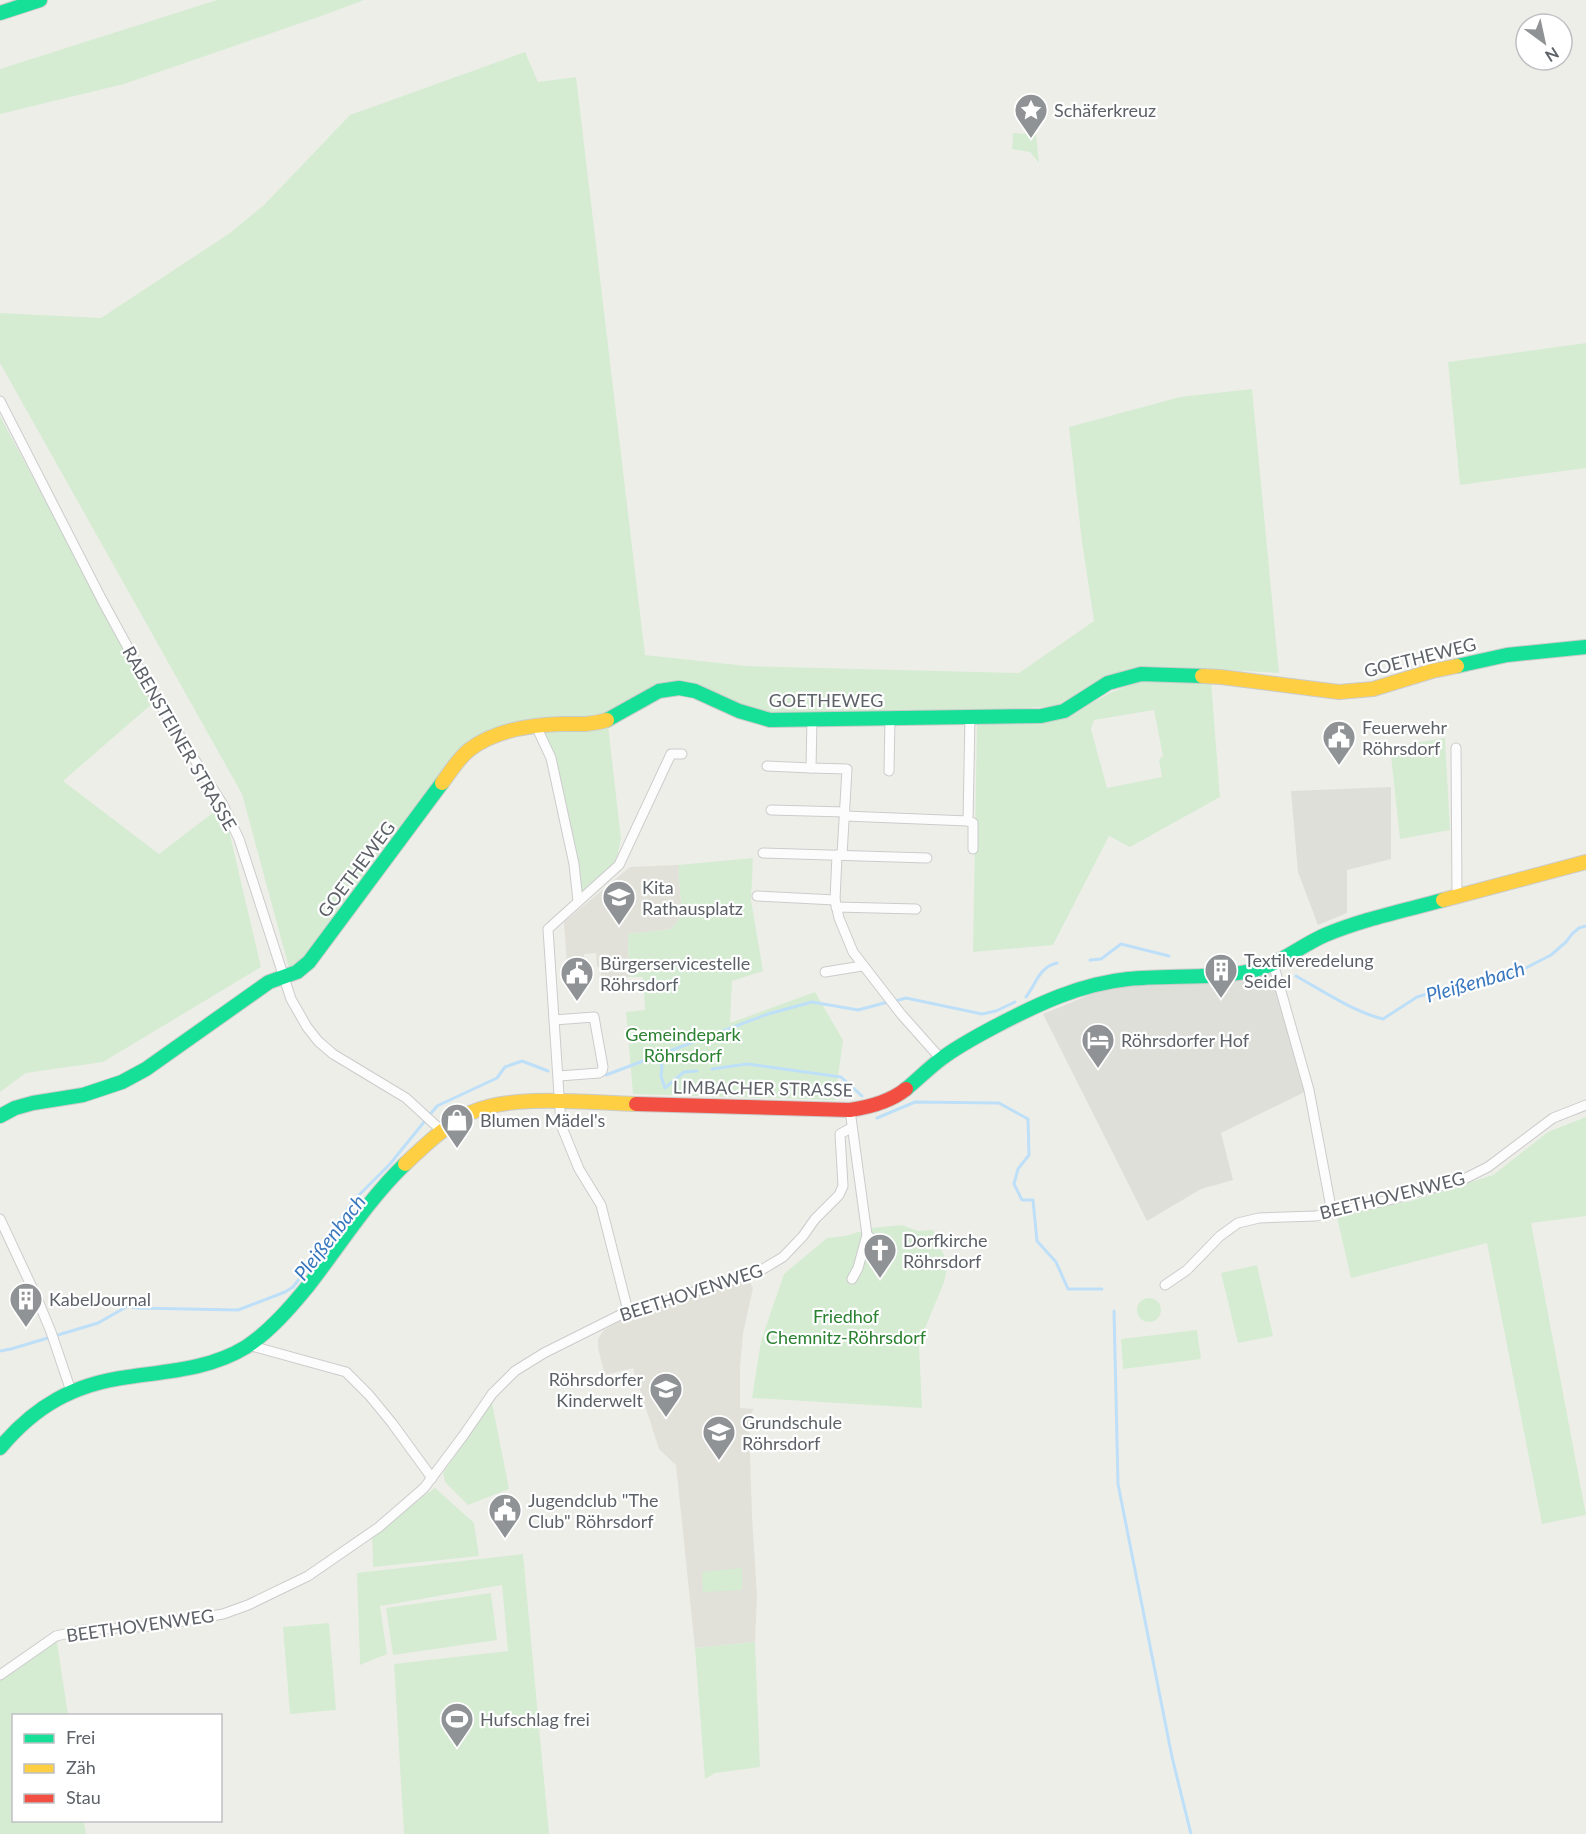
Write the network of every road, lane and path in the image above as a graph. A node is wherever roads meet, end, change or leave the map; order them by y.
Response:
1 (40, 0) edge
2 (0, 12) edge
3 (0, 401) edge
4 (1586, 646) edge
5 (970, 716) junction
6 (890, 718) junction
7 (812, 719) junction
8 (536, 726) junction
9 (1456, 748) dead end
10 (682, 754) dead end
11 (767, 766) dead end
12 (811, 768) junction
13 (889, 771) dead end
14 (771, 810) dead end
15 (845, 814) junction
16 (968, 821) junction
17 (973, 849) dead end
18 (763, 853) dead end
19 (839, 855) junction
20 (927, 858) dead end
21 (1586, 862) edge
22 (757, 896) dead end
23 (1457, 897) junction
24 (578, 902) junction
25 (835, 904) junction
26 (916, 909) dead end
27 (1273, 963) junction
28 (862, 966) junction
29 (825, 972) dead end
30 (284, 976) junction
31 (554, 1020) junction
32 (941, 1059) junction
33 (559, 1076) junction
34 (560, 1102) junction
35 (1586, 1106) edge
36 (850, 1110) junction
37 (0, 1116) edge
38 (438, 1128) junction
39 (851, 1128) junction
40 (1332, 1213) junction
41 (0, 1219) edge
42 (867, 1235) junction
43 (889, 1252) dead end
44 (852, 1279) dead end
45 (1165, 1285) dead end
46 (628, 1311) junction
47 (248, 1345) junction
48 (71, 1391) junction
49 (0, 1448) edge
50 (432, 1478) junction
51 (0, 1675) edge

1 - 2 main road
3 - 30 street, RABENSTEINER STRASSE
4 - 5 main road, GOETHEWEG
5 - 6 main road, GOETHEWEG
5 - 16 street
6 - 7 main road, GOETHEWEG
6 - 13 street
7 - 8 main road, GOETHEWEG
7 - 12 street
8 - 24 street
8 - 30 main road, GOETHEWEG
9 - 23 street
10 - 24 street
11 - 12 street
12 - 15 street
14 - 15 street
15 - 16 street
15 - 19 street
16 - 17 street
18 - 19 street
19 - 20 street
19 - 25 street
21 - 23 main road, LIMBACHER STRASSE
22 - 25 street
23 - 27 main road, LIMBACHER STRASSE
24 - 31 street
25 - 26 street
25 - 28 street
27 - 32 main road, LIMBACHER STRASSE
27 - 40 street
28 - 29 street
28 - 32 street
30 - 37 main road, GOETHEWEG
30 - 38 street, RABENSTEINER STRASSE
31 - 33 street
31 - 33 street
32 - 36 main road, LIMBACHER STRASSE
33 - 34 street
34 - 36 main road, LIMBACHER STRASSE
34 - 38 main road, LIMBACHER STRASSE
34 - 46 street
35 - 40 street, BEETHOVENWEG
36 - 39 street
38 - 47 main road, LIMBACHER STRASSE
39 - 42 street
39 - 46 street, BEETHOVENWEG
40 - 45 street, BEETHOVENWEG
41 - 48 street
42 - 43 street
42 - 44 street
46 - 50 street, BEETHOVENWEG
47 - 48 main road, LIMBACHER STRASSE
47 - 50 street
48 - 49 main road, LIMBACHER STRASSE
50 - 51 street, BEETHOVENWEG

